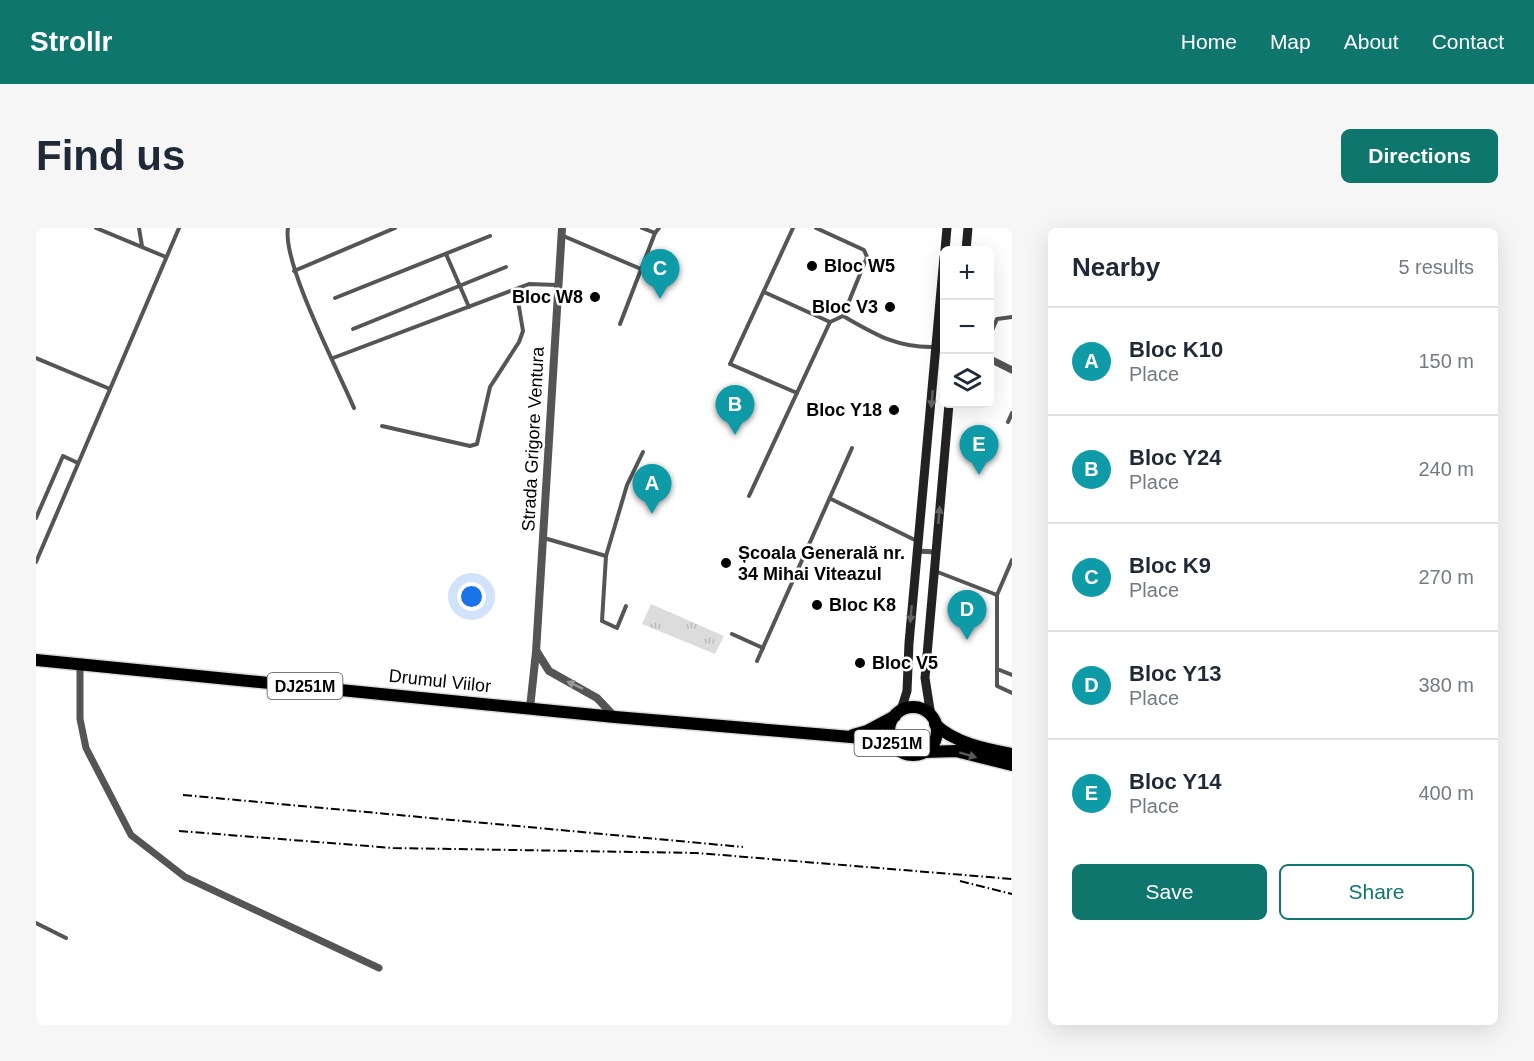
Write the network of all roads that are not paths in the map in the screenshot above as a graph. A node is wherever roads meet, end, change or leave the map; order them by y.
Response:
1 (96, 228) edge
2 (139, 228) edge
3 (179, 228) edge
4 (288, 228) edge
5 (395, 228) edge
6 (642, 228) edge
7 (659, 228) edge
8 (793, 228) edge
9 (816, 228) edge
10 (947, 228) edge
11 (968, 228) edge
12 (561, 232) edge
13 (655, 233) junction
14 (490, 236) dead end
15 (945, 246) edge
16 (966, 246) edge
17 (142, 247) junction
18 (447, 254) junction
19 (166, 257) junction
20 (506, 267) dead end
21 (641, 269) junction
22 (294, 271) junction
23 (460, 285) junction
24 (558, 285) junction
25 (516, 289) junction
26 (764, 292) junction
27 (335, 297) dead end
28 (469, 307) junction
29 (843, 316) junction
30 (1012, 317) edge
31 (830, 322) junction
32 (620, 324) dead end
33 (994, 325) edge
34 (353, 329) dead end
35 (940, 347) edge
36 (36, 358) edge
37 (333, 358) junction
38 (994, 361) edge
39 (1012, 370) edge
40 (110, 389) junction
41 (797, 393) junction
42 (354, 408) dead end
43 (949, 408) edge
44 (1012, 413) edge
45 (1008, 422) dead end
46 (382, 426) dead end
47 (852, 448) dead end
48 (643, 452) dead end
49 (78, 463) junction
50 (749, 496) dead end
51 (831, 499) junction
52 (36, 518) edge
53 (543, 537) junction
54 (917, 546) junction
55 (936, 552) junction
56 (606, 556) junction
57 (1012, 560) edge
58 (36, 562) edge
59 (934, 570) junction
60 (998, 596) junction
61 (627, 606) dead end
62 (732, 634) dead end
63 (763, 648) junction
64 (536, 652) junction
65 (36, 660) edge
66 (758, 661) dead end
67 (80, 664) junction
68 (997, 669) junction
69 (1012, 675) edge
70 (1012, 693) edge
71 (530, 708) junction
72 (898, 713) junction
73 (615, 717) junction
74 (933, 720) junction
75 (840, 737) junction
76 (894, 746) junction
77 (924, 752) junction
78 (1012, 754) edge
79 (1012, 765) edge
80 (36, 923) edge
81 (66, 938) dead end
82 (379, 968) dead end

1 - 17 lane
2 - 17 lane
3 - 19 lane
4 - 22 lane
5 - 22 lane
6 - 13 lane
7 - 13 lane
8 - 26 lane
9 - 29 lane
10 - 15 main road
11 - 16 main road
12 - 21 lane
12 - 24 street, Strada Grigore Ventura
13 - 21 lane
14 - 18 lane
17 - 19 lane
18 - 23 lane
18 - 27 lane
19 - 40 lane
20 - 23 lane
21 - 32 lane
22 - 37 lane
23 - 28 lane
23 - 34 lane
24 - 25 lane
24 - 53 street, Strada Grigore Ventura
25 - 28 lane
25 - 46 lane
26 - 31 lane
26 - 41 lane
28 - 37 lane
29 - 31 lane
29 - 35 lane
30 - 33 lane
31 - 41 lane
35 -> 54 main road
36 - 40 lane
37 - 42 lane
38 - 39 street
40 - 49 lane
41 - 50 lane
55 -> 43 main road
44 - 45 lane
47 - 51 lane
48 - 56 lane
49 - 52 lane
49 - 58 lane
51 - 54 lane
51 - 63 lane
53 - 56 lane
53 - 64 street, Strada Grigore Ventura
54 - 55 street
54 -> 72 main road
55 - 59 main road
56 - 61 lane
57 - 60 lane
59 - 60 lane
59 - 74 main road
60 - 68 lane
62 - 63 lane
63 - 66 lane
64 - 71 street, Strada Grigore Ventura
73 -> 64 street
65 - 67 highway, Drumul Viilor / DJ251M
67 - 71 highway, Drumul Viilor / DJ251M
67 - 82 street
68 - 69 lane
68 - 70 lane
71 - 73 highway, Drumul Viilor / DJ251M
72 - 74 highway, DJ251M
72 - 75 highway, Drumul Viilor / DJ251M
72 - 76 highway, DJ251M
73 - 75 highway, Drumul Viilor / DJ251M
74 - 77 highway, DJ251M
74 - 78 highway, DJ251M
75 - 76 highway, Drumul Viilor / DJ251M
76 - 77 highway, DJ251M
77 -> 79 highway, DJ251M
80 - 81 lane

